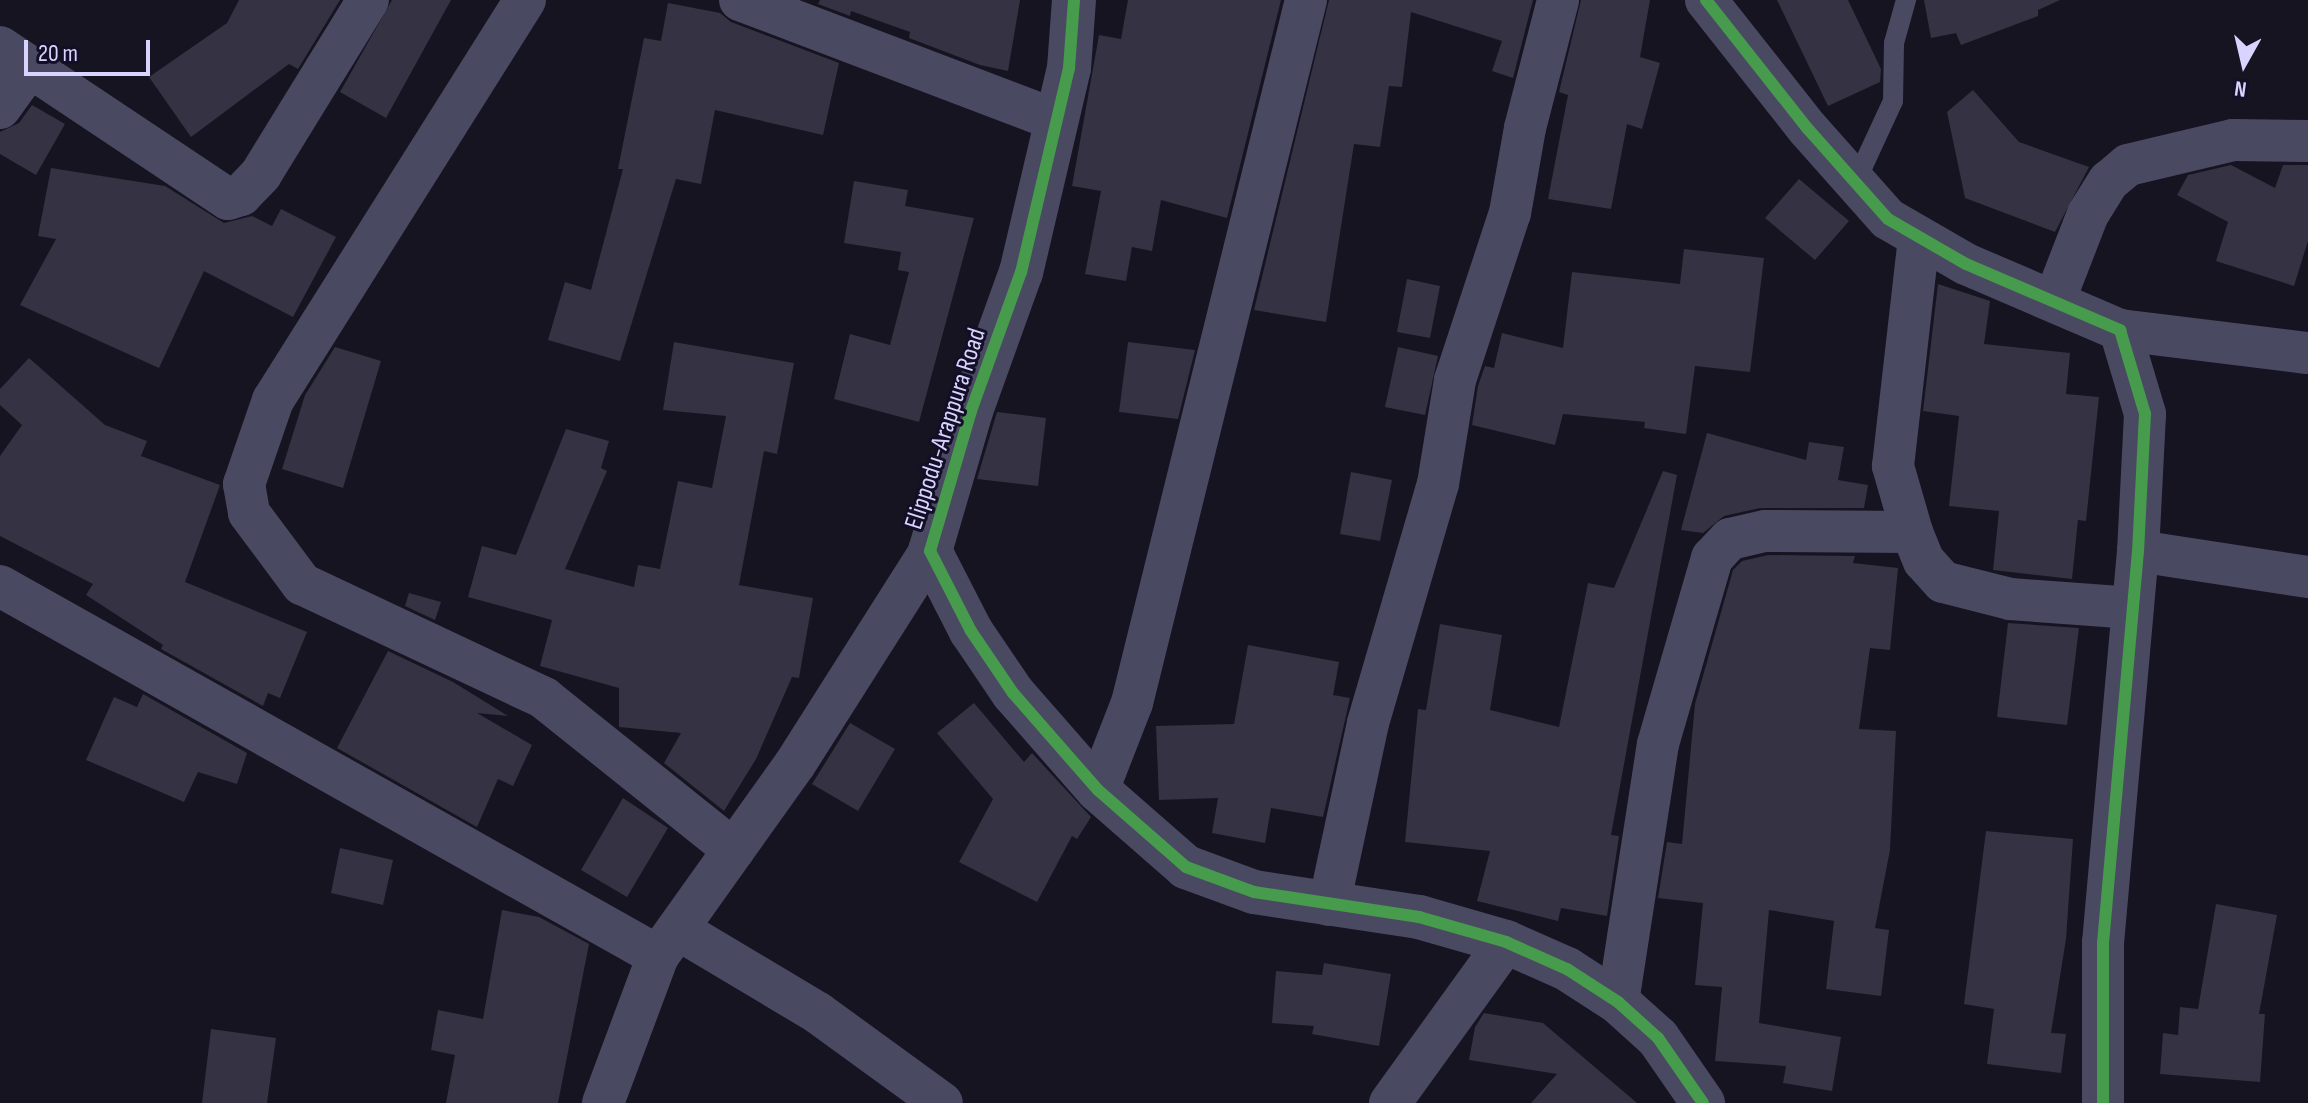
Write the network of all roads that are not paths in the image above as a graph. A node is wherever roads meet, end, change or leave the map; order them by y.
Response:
1 (368, 0) edge
2 (525, 0) edge
3 (740, 0) edge
4 (1074, 0) edge
5 (1306, 0) edge
6 (1558, 0) edge
7 (1706, 0) edge
8 (1906, 0) edge
9 (15, 58) edge
10 (0, 108) edge
11 (1056, 120) junction
12 (2308, 141) edge
13 (1856, 181) junction
14 (1919, 238) junction
15 (2055, 299) junction
16 (2120, 330) junction
17 (2308, 353) edge
18 (1912, 532) junction
19 (930, 551) junction
20 (2138, 551) junction
21 (2308, 577) edge
22 (0, 586) edge
23 (2133, 608) junction
24 (1098, 790) junction
25 (734, 850) junction
26 (1329, 905) junction
27 (1506, 942) junction
28 (669, 943) junction
29 (1618, 1002) junction
30 (603, 1103) edge
31 (942, 1103) edge
32 (1390, 1103) edge
33 (1703, 1103) edge
34 (2103, 1103) edge

1 - 9 street
2 - 25 street
3 - 11 street
4 - 11 street, Elippodu-Arappura Road
5 - 24 street
6 - 26 street
7 - 13 street
8 - 13 lane
9 - 10 street
11 - 19 street, Elippodu-Arappura Road
12 - 15 street
13 - 14 street
14 - 15 street
14 - 18 street
15 - 16 street
16 - 17 street
16 - 20 street
18 - 23 street
18 - 29 street
19 - 24 street, Elippodu-Arappura Road
19 - 25 street
20 - 21 street
20 - 23 street
22 - 28 street
23 - 34 street
24 - 26 street, Elippodu-Arappura Road
25 - 28 street
26 - 27 street, Elippodu-Arappura Road
27 - 29 street, Elippodu-Arappura Road
27 - 32 street
28 - 30 street
28 - 31 street
29 - 33 street, Elippodu-Arappura Road

